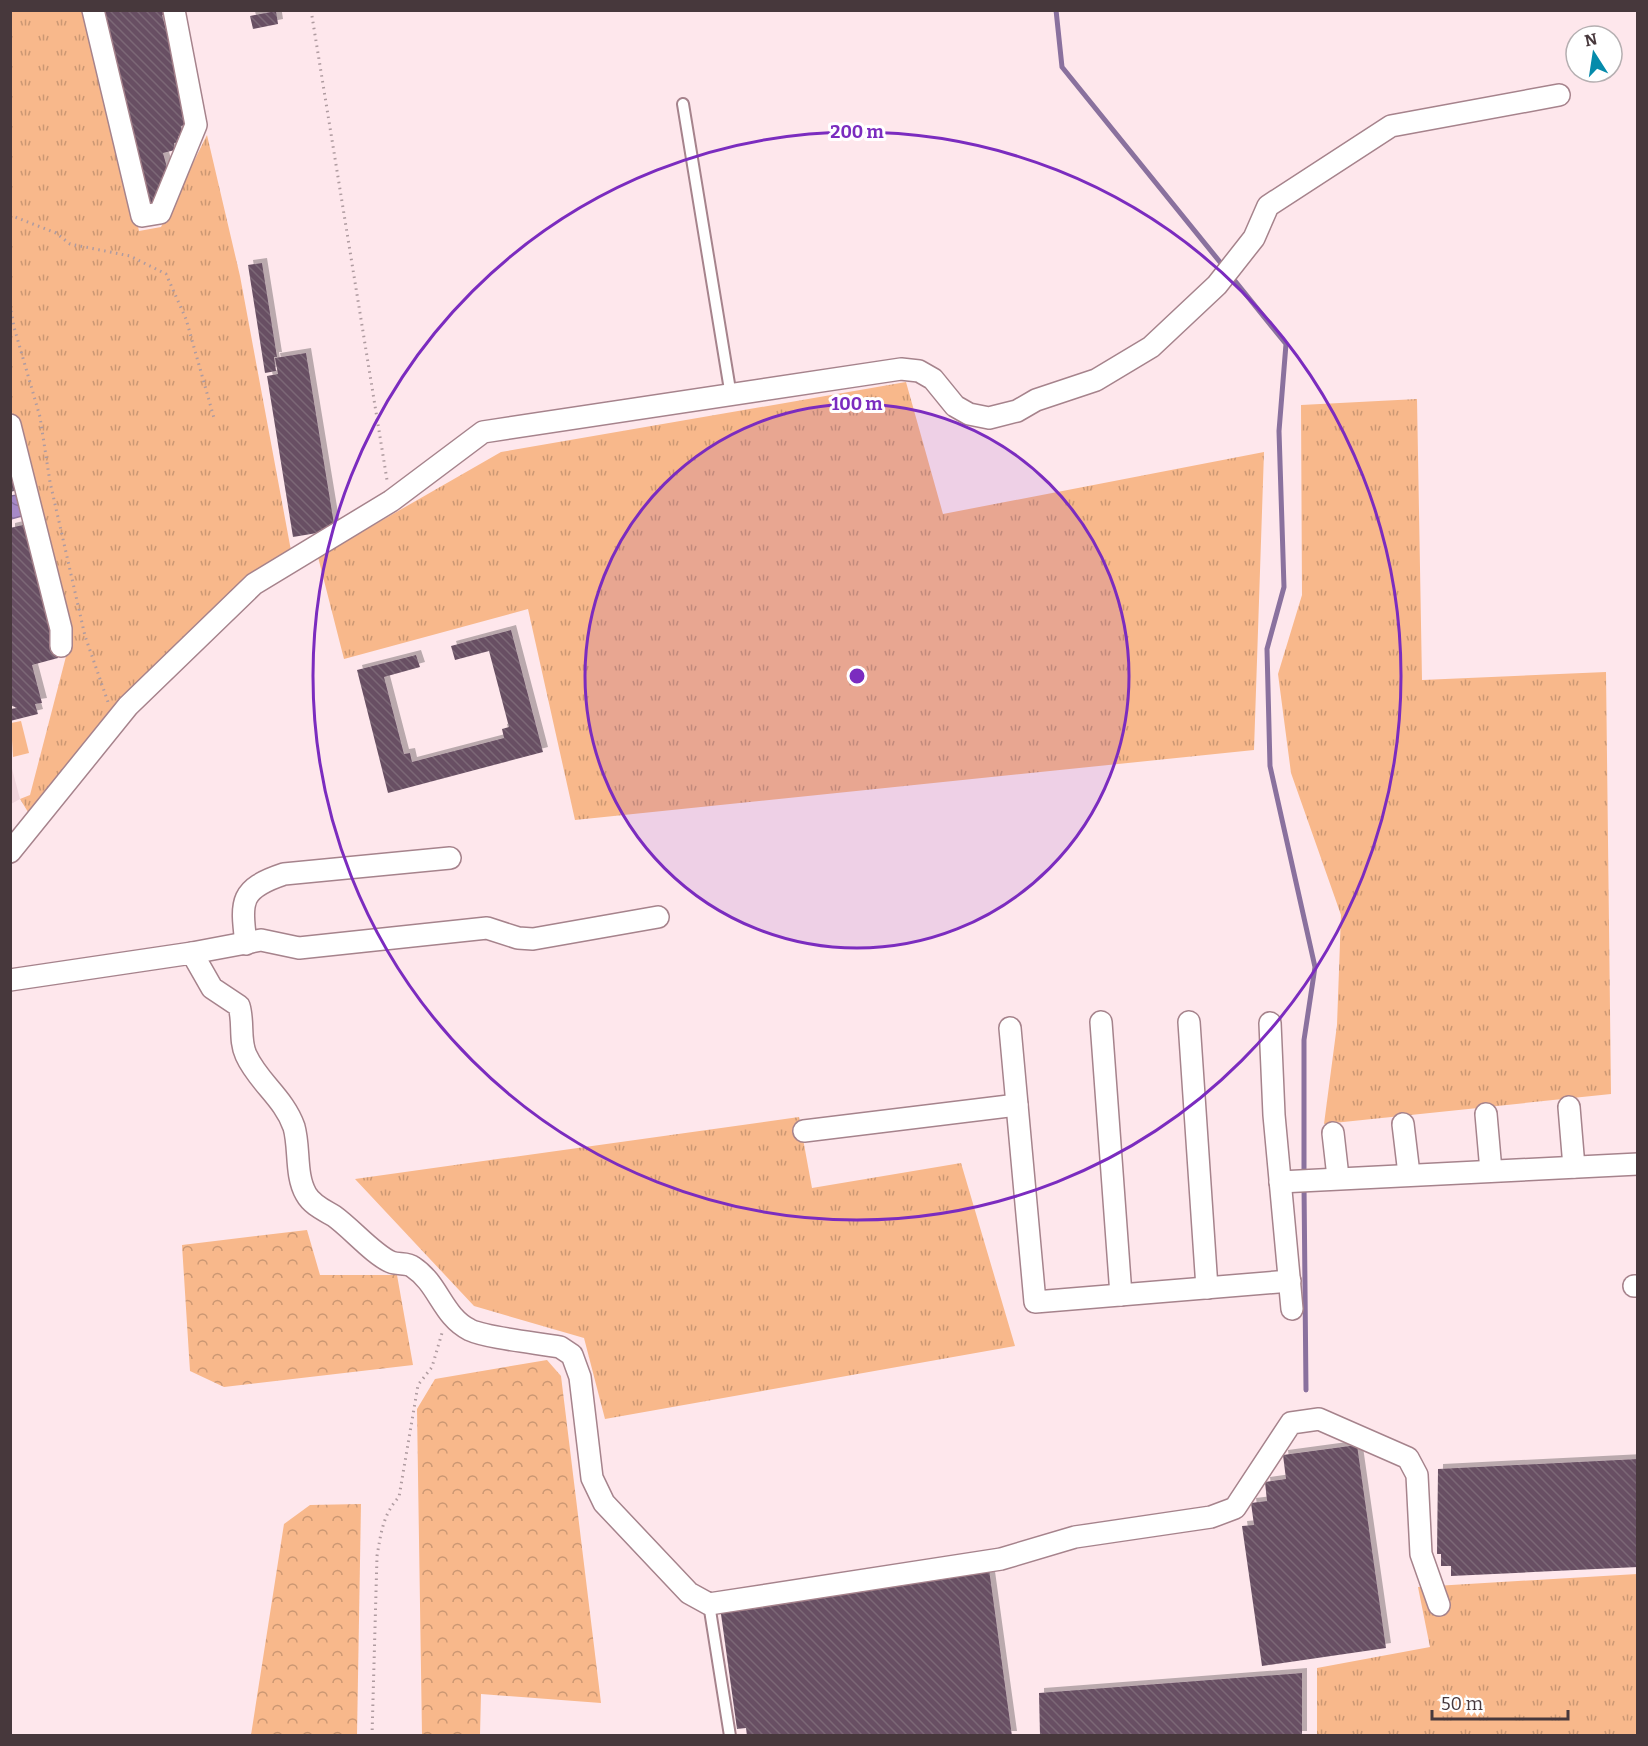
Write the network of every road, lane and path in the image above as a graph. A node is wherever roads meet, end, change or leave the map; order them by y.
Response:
1 (93, 10) edge
2 (174, 10) edge
3 (311, 10) edge
4 (1559, 95) dead end
5 (683, 104) dead end
6 (10, 215) edge
7 (10, 305) edge
8 (731, 396) junction
9 (214, 418) dead end
10 (10, 425) edge
11 (391, 501) junction
12 (61, 646) dead end
13 (115, 723) junction
14 (10, 852) edge
15 (450, 858) dead end
16 (658, 917) dead end
17 (246, 944) junction
18 (192, 953) junction
19 (10, 980) edge
20 (1101, 1022) dead end
21 (1189, 1023) dead end
22 (1270, 1023) dead end
23 (1010, 1028) dead end
24 (1017, 1105) junction
25 (1569, 1107) dead end
26 (1486, 1114) dead end
27 (1403, 1124) dead end
28 (804, 1131) dead end
29 (1333, 1133) dead end
30 (1638, 1164) edge
31 (1574, 1167) junction
32 (1491, 1170) junction
33 (1408, 1174) junction
34 (1338, 1177) junction
35 (1280, 1182) junction
36 (1290, 1281) junction
37 (1207, 1288) junction
38 (1121, 1295) junction
39 (1292, 1310) dead end
40 (448, 1314) junction
41 (709, 1604) junction
42 (1439, 1605) dead end
43 (372, 1736) edge
44 (730, 1736) edge

1 - 2 street
3 - 11 path
4 - 8 street
5 - 8 lane
6 - 9 path
7 - 13 path
8 - 11 street
10 - 12 street
11 - 13 street
13 - 14 street
15 - 17 street
16 - 17 street
17 - 18 street
18 - 19 street
18 - 40 street
20 - 38 street
21 - 37 street
22 - 35 street
23 - 24 street
24 - 28 street
24 - 38 street
25 - 31 street
26 - 32 street
27 - 33 street
29 - 34 street
30 - 31 street
31 - 32 street
32 - 33 street
33 - 34 street
34 - 35 street
35 - 36 street
36 - 37 street
36 - 39 street
37 - 38 street
40 - 41 street
40 - 43 path
41 - 42 street
41 - 44 lane

